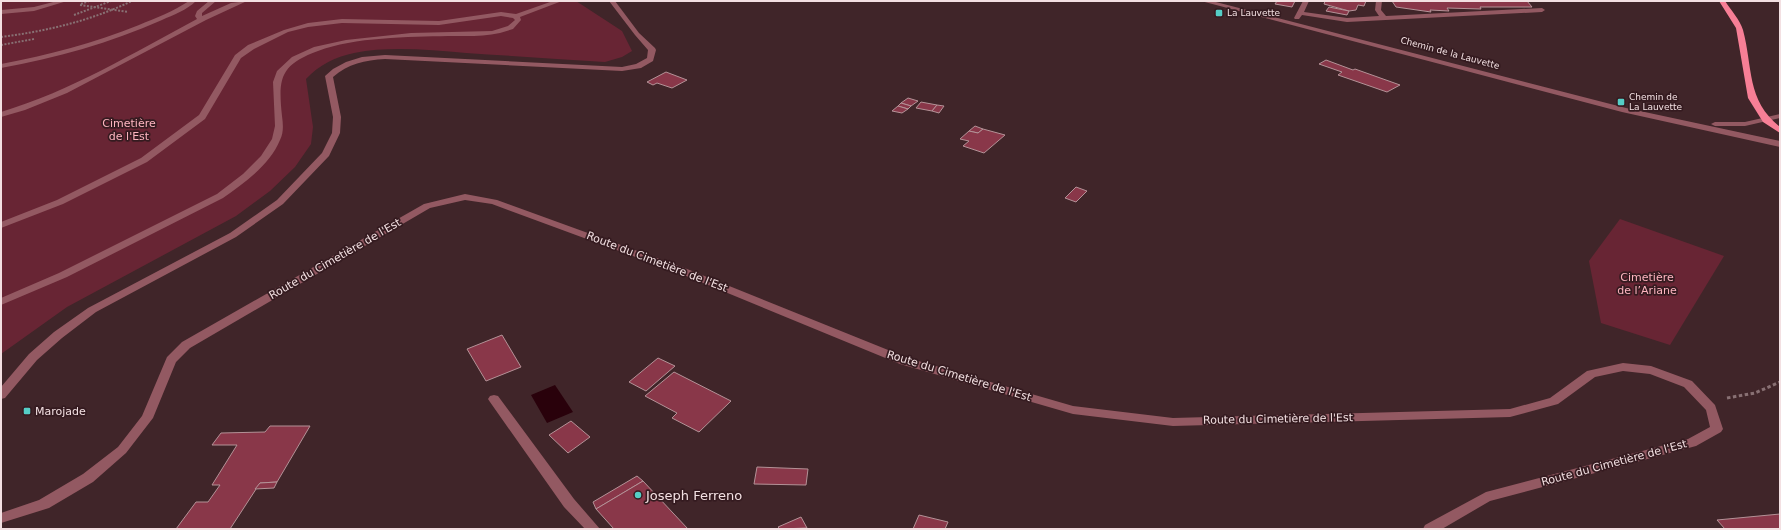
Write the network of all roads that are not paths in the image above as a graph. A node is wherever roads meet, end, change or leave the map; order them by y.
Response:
1 (193, 1) edge
2 (213, 1) edge
3 (244, 1) edge
4 (559, 1) edge
5 (612, 1) edge
6 (1204, 1) edge
7 (1306, 1) edge
8 (1379, 1) edge
9 (1722, 1) edge
10 (63, 2) edge
11 (1542, 10) dead end
12 (1, 12) edge
13 (1300, 13) junction
14 (516, 16) junction
15 (1384, 18) junction
16 (202, 19) junction
17 (1294, 23) junction
18 (1, 66) edge
19 (1, 115) edge
20 (1780, 116) edge
21 (1766, 120) junction
22 (1692, 124) junction
23 (1780, 131) edge
24 (1780, 144) edge
25 (1, 225) edge
26 (1, 302) edge
27 (1, 395) edge
28 (494, 399) dead end
29 (1, 518) edge
30 (593, 529) edge
31 (1430, 529) edge

1 - 18 street
2 - 16 street
3 - 16 street
4 - 14 street
5 - 27 street
6 - 17 street, Chemin de la Lauvette
7 - 13 street
8 - 15 street
9 - 21 main road
10 - 12 street
11 - 15 street
13 - 15 street
13 - 17 street
14 - 25 street
14 - 26 street
16 - 19 street
17 - 22 street, Chemin de la Lauvette
20 - 21 street, Chemin de la Lauvette
21 - 22 street, Chemin de la Lauvette
21 - 23 main road
22 - 24 street, Chemin de la Lauvette
28 - 30 street
29 - 31 street, Route du Cimetière de l'Est

